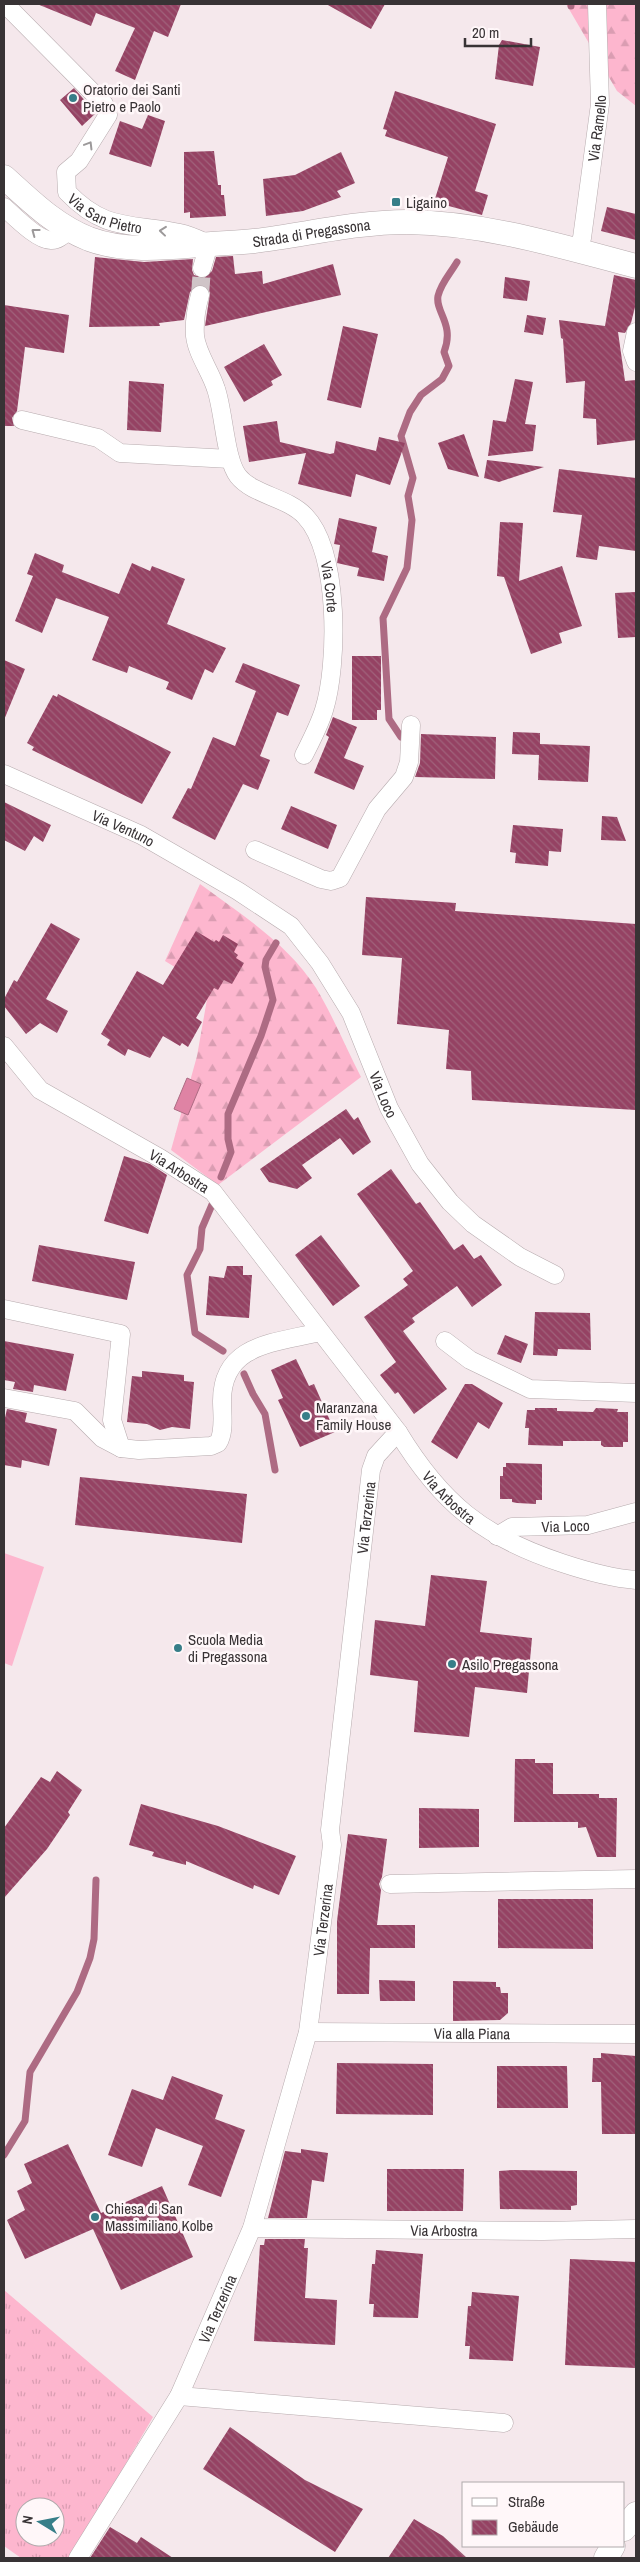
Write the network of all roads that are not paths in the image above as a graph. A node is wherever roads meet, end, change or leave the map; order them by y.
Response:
1 (5, 4) edge
2 (597, 4) edge
3 (4, 177) edge
4 (4, 206) edge
5 (69, 230) junction
6 (209, 244) junction
7 (576, 251) junction
8 (636, 266) edge
9 (202, 268) tunnel mouth
10 (200, 295) tunnel mouth
11 (636, 332) edge
12 (636, 362) edge
13 (22, 420) dead end
14 (230, 459) junction
15 (411, 724) dead end
16 (304, 755) dead end
17 (4, 774) edge
18 (255, 850) dead end
19 (238, 891) joint
20 (4, 1046) edge
21 (555, 1275) dead end
22 (4, 1309) edge
23 (320, 1332) junction
24 (445, 1341) dead end
25 (636, 1392) edge
26 (4, 1398) edge
27 (398, 1432) junction
28 (120, 1448) junction
29 (636, 1512) edge
30 (497, 1536) junction
31 (636, 1580) edge
32 (636, 1879) edge
33 (390, 1884) dead end
34 (308, 2032) junction
35 (636, 2034) edge
36 (252, 2228) junction
37 (636, 2229) edge
38 (179, 2396) junction
39 (504, 2423) dead end
40 (636, 2514) edge
41 (625, 2528) edge
42 (612, 2547) edge
43 (78, 2558) edge
44 (606, 2558) edge

6 -> 1 street, Via San Pietro
2 - 7 street, Via Ramello
3 - 5 street, Strada di Pregassona
5 -> 4 street
5 - 6 street, Strada di Pregassona
6 - 7 street, Strada di Pregassona
6 - 9 street
7 - 8 street, Strada di Pregassona
10 - 14 street, Via Corte
11 - 12 street
13 - 14 street
14 - 16 street, Via Corte
15 - 18 street
17 - 19 street, Via Ventuno
19 - 21 street, Via Loco
20 - 23 street, Via Arbostra
22 - 28 street
23 - 27 street, Via Arbostra
23 - 28 street
24 - 25 street
26 - 28 street
27 - 30 street, Via Arbostra
27 - 34 street, Via Terzerina
29 - 30 street, Via Loco
30 - 31 street, Via Arbostra
32 - 33 street
34 - 35 street, Via alla Piana
34 - 36 street, Via Terzerina
36 - 37 street, Via Arbostra
36 - 38 street, Via Terzerina
38 - 39 street
38 - 43 street, Via Terzerina
40 - 41 street
42 - 44 street

